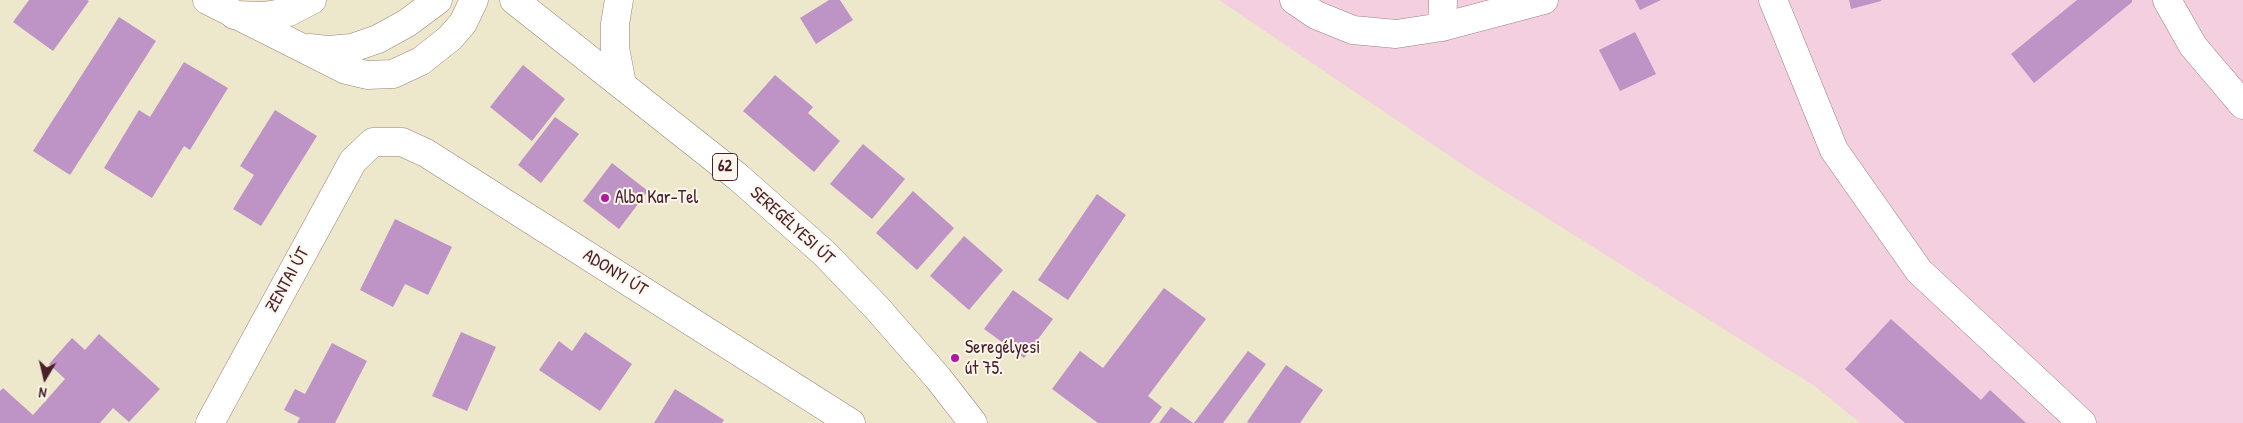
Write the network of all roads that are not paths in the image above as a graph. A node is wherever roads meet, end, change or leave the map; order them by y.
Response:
1 (207, 0) edge
2 (312, 0) edge
3 (438, 0) edge
4 (474, 0) edge
5 (514, 0) edge
6 (619, 0) edge
7 (1294, 0) edge
8 (1443, 0) edge
9 (1544, 0) edge
10 (1773, 0) edge
11 (2167, 0) edge
12 (234, 15) junction
13 (1442, 27) junction
14 (300, 48) junction
15 (622, 84) junction
16 (2243, 106) edge
17 (373, 142) joint
18 (210, 423) edge
19 (851, 423) edge
20 (973, 423) edge
21 (2082, 423) edge

1 - 12 street
2 - 12 street
3 - 14 street
4 - 14 street
5 - 15 street, SEREGÉLYESI ÚT / 62
6 - 15 street
7 - 13 street
8 - 13 street
9 - 13 street
10 - 21 street
11 - 16 street
12 - 14 street
15 - 20 street, SEREGÉLYESI ÚT / 62
17 - 18 street, ZENTAI ÚT
17 - 19 street, ADONYI ÚT

